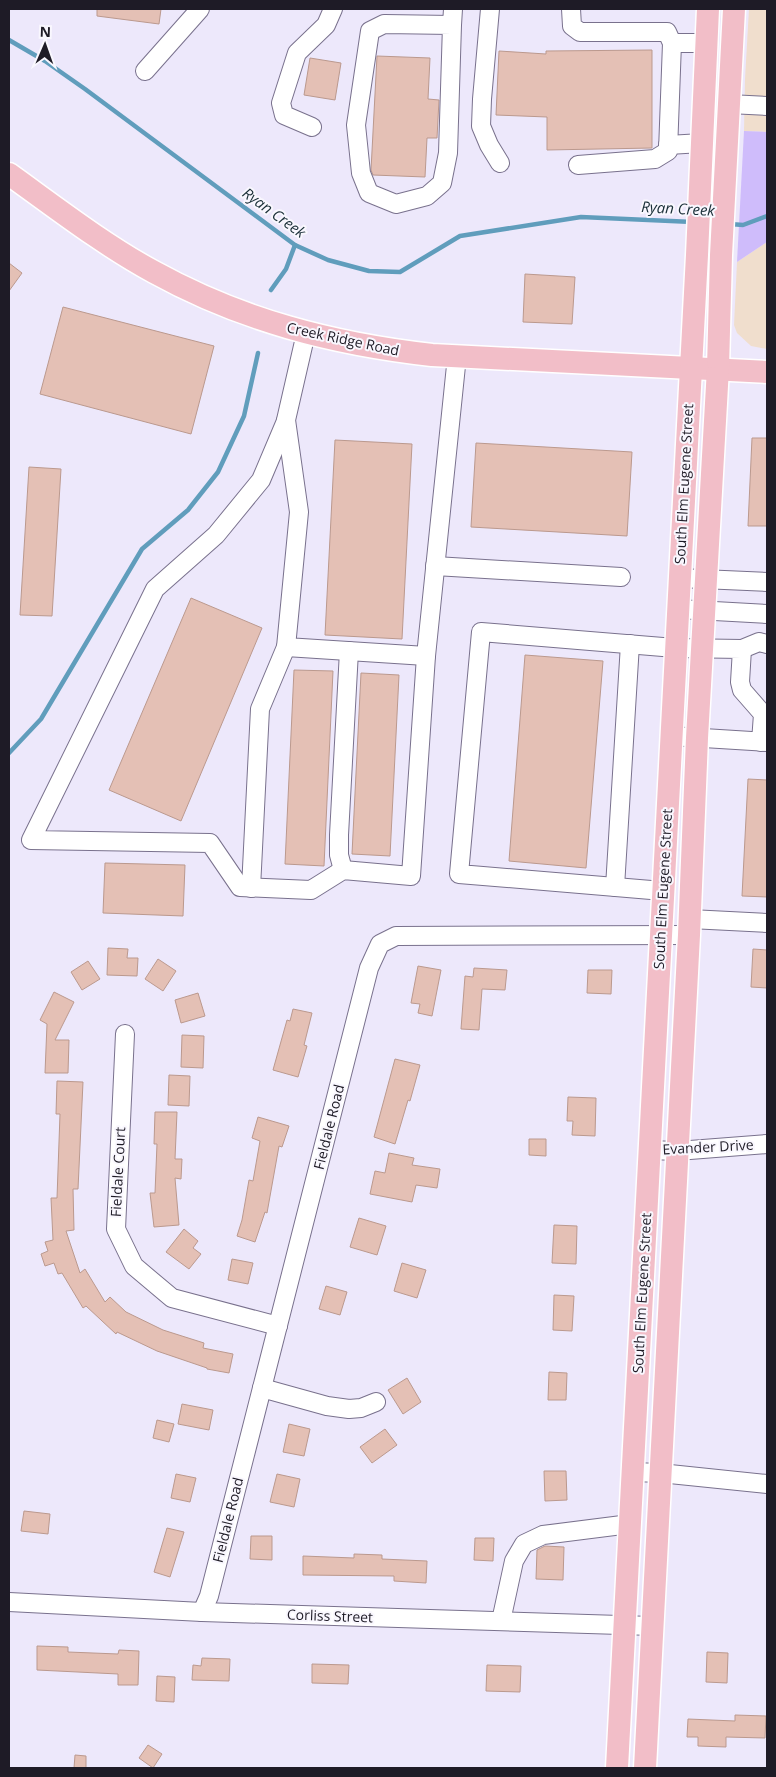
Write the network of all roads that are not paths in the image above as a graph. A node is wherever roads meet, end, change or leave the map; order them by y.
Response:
1 (200, 9) edge
2 (333, 9) edge
3 (490, 9) edge
4 (571, 9) edge
5 (708, 9) edge
6 (734, 9) edge
7 (453, 17) edge
8 (672, 43) junction
9 (706, 43) junction
10 (145, 71) dead end
11 (730, 104) junction
12 (767, 106) edge
13 (312, 127) dead end
14 (702, 143) junction
15 (668, 145) junction
16 (500, 163) dead end
17 (578, 165) dead end
18 (9, 174) edge
19 (306, 333) junction
20 (457, 356) junction
21 (691, 367) junction
22 (718, 368) junction
23 (767, 372) edge
24 (286, 420) junction
25 (435, 566) junction
26 (621, 577) dead end
27 (679, 578) junction
28 (705, 579) junction
29 (767, 582) edge
30 (678, 609) junction
31 (704, 610) junction
32 (767, 614) edge
33 (630, 644) junction
34 (767, 644) edge
35 (286, 647) junction
36 (676, 648) junction
37 (742, 648) junction
38 (702, 649) junction
39 (349, 650) junction
40 (426, 656) junction
41 (765, 714) edge
42 (671, 736) junction
43 (697, 738) junction
44 (764, 742) edge
45 (344, 870) junction
46 (615, 887) junction
47 (251, 888) junction
48 (663, 891) junction
49 (767, 923) edge
50 (689, 927) junction
51 (661, 936) junction
52 (125, 1034) dead end
53 (767, 1144) edge
54 (649, 1150) junction
55 (677, 1151) junction
56 (278, 1326) junction
57 (262, 1388) junction
58 (376, 1402) dead end
59 (632, 1472) junction
60 (660, 1473) junction
61 (767, 1484) edge
62 (630, 1524) junction
63 (9, 1602) edge
64 (202, 1612) junction
65 (501, 1621) junction
66 (624, 1625) junction
67 (652, 1626) junction
68 (617, 1768) edge
69 (644, 1768) edge

1 - 10 street
2 - 13 street
3 - 16 street
4 - 8 street
5 - 9 main road, South Elm Eugene Street
6 - 11 main road, South Elm Eugene Street
7 - 7 street
8 - 9 street
8 - 15 street
9 - 14 main road, South Elm Eugene Street
11 - 12 street
11 - 22 main road, South Elm Eugene Street
14 - 15 street
14 - 21 main road, South Elm Eugene Street
15 - 17 street
18 - 19 main road, Creek Ridge Road
19 - 20 main road, Creek Ridge Road
19 - 24 street
20 - 21 main road, Creek Ridge Road
20 - 25 street
21 - 22 main road, Creek Ridge Road
21 - 27 main road, South Elm Eugene Street
22 - 23 main road, Creek Ridge Road
22 - 28 main road, South Elm Eugene Street
24 - 35 street
24 - 47 street
25 - 26 street
25 - 40 street
27 - 28 street
27 - 30 main road, South Elm Eugene Street
28 - 29 street
28 - 31 main road, South Elm Eugene Street
30 - 31 street
30 - 36 main road, South Elm Eugene Street
31 - 32 street
31 - 38 main road, South Elm Eugene Street
33 - 36 street
33 - 46 street
33 - 46 street
34 - 37 street
35 - 39 street
35 - 47 street
36 - 38 street
36 - 42 main road, South Elm Eugene Street
37 - 38 street
37 - 41 street
38 - 43 main road, South Elm Eugene Street
39 - 40 street
39 - 45 street
40 - 45 street
41 - 44 street
42 - 43 street
42 - 48 main road, South Elm Eugene Street
43 - 44 street
43 - 50 main road, South Elm Eugene Street
45 - 47 street
46 - 48 street
48 - 51 main road, South Elm Eugene Street
49 - 50 street, Fieldale Road
50 - 51 street, Fieldale Road
50 - 55 main road, South Elm Eugene Street
51 - 54 main road, South Elm Eugene Street
51 - 56 street, Fieldale Road
52 - 56 street, Fieldale Court
53 - 55 street, Evander Drive
54 - 55 street, Evander Drive
54 - 59 main road, South Elm Eugene Street
55 - 60 main road, South Elm Eugene Street
56 - 57 street, Fieldale Road
57 - 58 street
57 - 64 street, Fieldale Road
59 - 60 street
59 - 62 main road, South Elm Eugene Street
60 - 61 street
60 - 67 main road, South Elm Eugene Street
62 - 65 street
62 - 66 main road, South Elm Eugene Street
63 - 64 street, Corliss Street
64 - 65 street, Corliss Street
65 - 66 street, Corliss Street
66 - 67 street, Corliss Street
66 - 68 main road, South Elm Eugene Street
67 - 69 main road, South Elm Eugene Street

